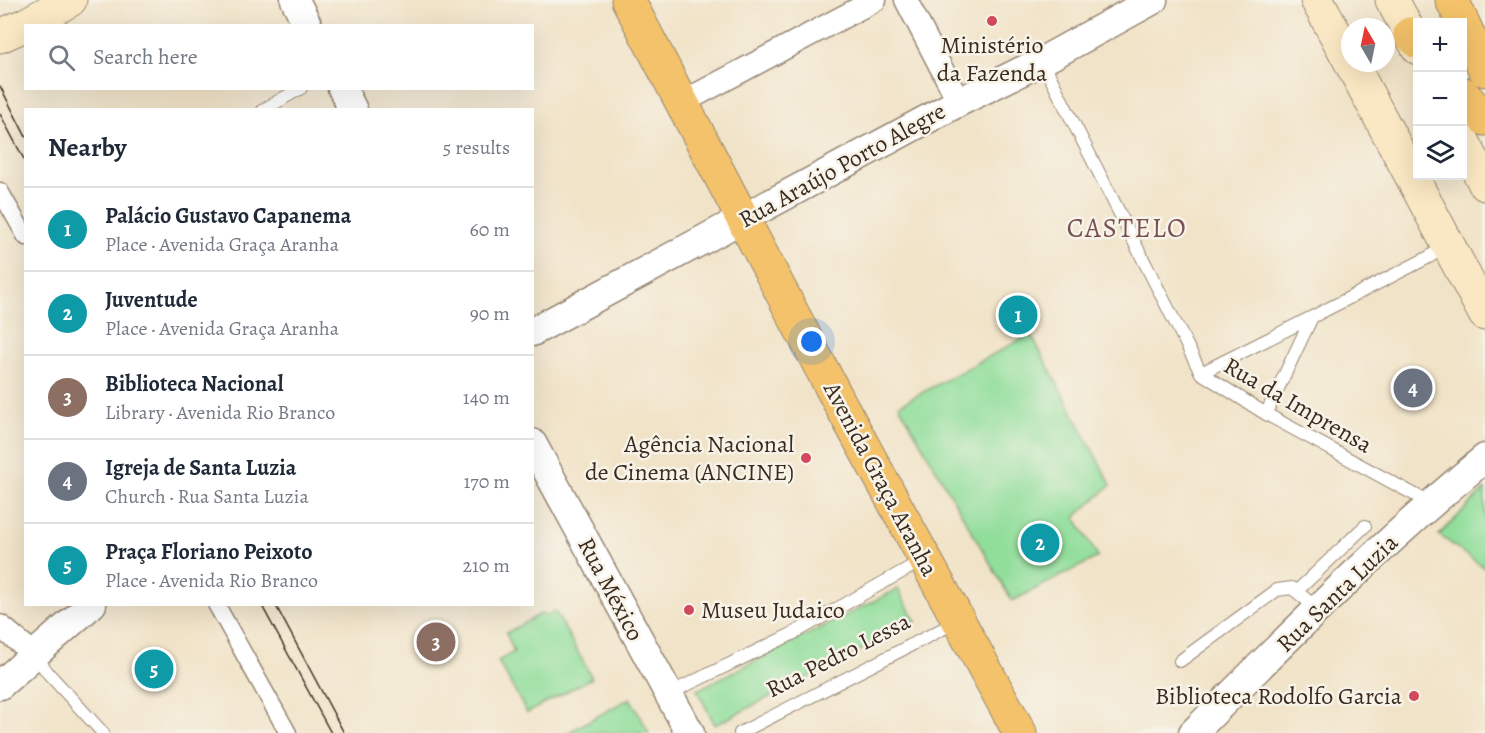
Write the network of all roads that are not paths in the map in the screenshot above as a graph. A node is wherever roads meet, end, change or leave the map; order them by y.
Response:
1 (70, 0) edge
2 (295, 0) edge
3 (628, 0) edge
4 (875, 0) edge
5 (906, 0) edge
6 (1152, 0) edge
7 (1317, 0) edge
8 (1392, 0) edge
9 (1452, 0) edge
10 (27, 24) edge
11 (308, 24) edge
12 (24, 25) edge
13 (0, 36) edge
14 (1413, 37) edge
15 (1341, 45) edge
16 (1042, 61) junction
17 (1485, 70) edge
18 (1355, 72) edge
19 (298, 90) edge
20 (343, 90) edge
21 (1467, 99) edge
22 (683, 102) junction
23 (959, 102) junction
24 (266, 108) edge
25 (352, 108) edge
26 (1485, 119) edge
27 (1467, 149) edge
28 (1485, 184) edge
29 (0, 191) edge
30 (743, 219) junction
31 (24, 233) edge
32 (1448, 245) junction
33 (1485, 314) edge
34 (1312, 317) junction
35 (534, 331) edge
36 (1201, 373) junction
37 (1266, 414) junction
38 (534, 447) edge
39 (1485, 458) edge
40 (1430, 503) junction
41 (1365, 526) dead end
42 (924, 560) junction
43 (1297, 591) junction
44 (90, 606) edge
45 (217, 606) edge
46 (1318, 610) junction
47 (958, 620) junction
48 (0, 626) edge
49 (35, 655) junction
50 (1180, 661) dead end
51 (0, 685) edge
52 (668, 694) junction
53 (688, 732) edge
54 (102, 733) edge
55 (288, 733) edge
56 (740, 733) edge
57 (1020, 733) edge
58 (1193, 733) edge

1 - 10 main road
2 - 11 street
3 - 22 main road, Avenida Graça Aranha
4 - 22 street
5 - 23 street
6 - 16 street, Rua Araújo Porto Alegre
7 - 15 main road
8 - 14 main road
9 - 17 main road
12 - 13 main road
16 - 23 street, Rua Araújo Porto Alegre
16 - 36 lane, Rua da Imprensa
18 - 32 main road
19 - 24 lane
20 - 25 street
21 - 26 main road
22 - 30 main road, Avenida Graça Aranha
23 - 30 street, Rua Araújo Porto Alegre
27 - 28 main road
29 - 31 street
30 - 35 street, Rua Araújo Porto Alegre
30 - 42 main road, Avenida Graça Aranha
32 - 33 main road
32 - 34 lane
34 - 36 lane
34 - 37 lane
36 - 37 lane, Rua da Imprensa
37 - 40 lane, Rua da Imprensa
38 - 52 street, Rua México
39 - 40 street, Rua Santa Luzia
40 - 46 street, Rua Santa Luzia
41 - 43 lane
42 - 47 main road, Avenida Graça Aranha
42 - 52 lane, Rua Pedro Lessa
43 - 46 lane
43 - 50 lane
44 - 49 street
45 - 55 street
46 - 58 street, Rua Santa Luzia
47 - 56 lane, Rua Pedro Lessa
47 - 57 main road, Avenida Graça Aranha
48 - 49 street
49 - 51 street
49 - 54 lane
52 - 53 street, Rua México

